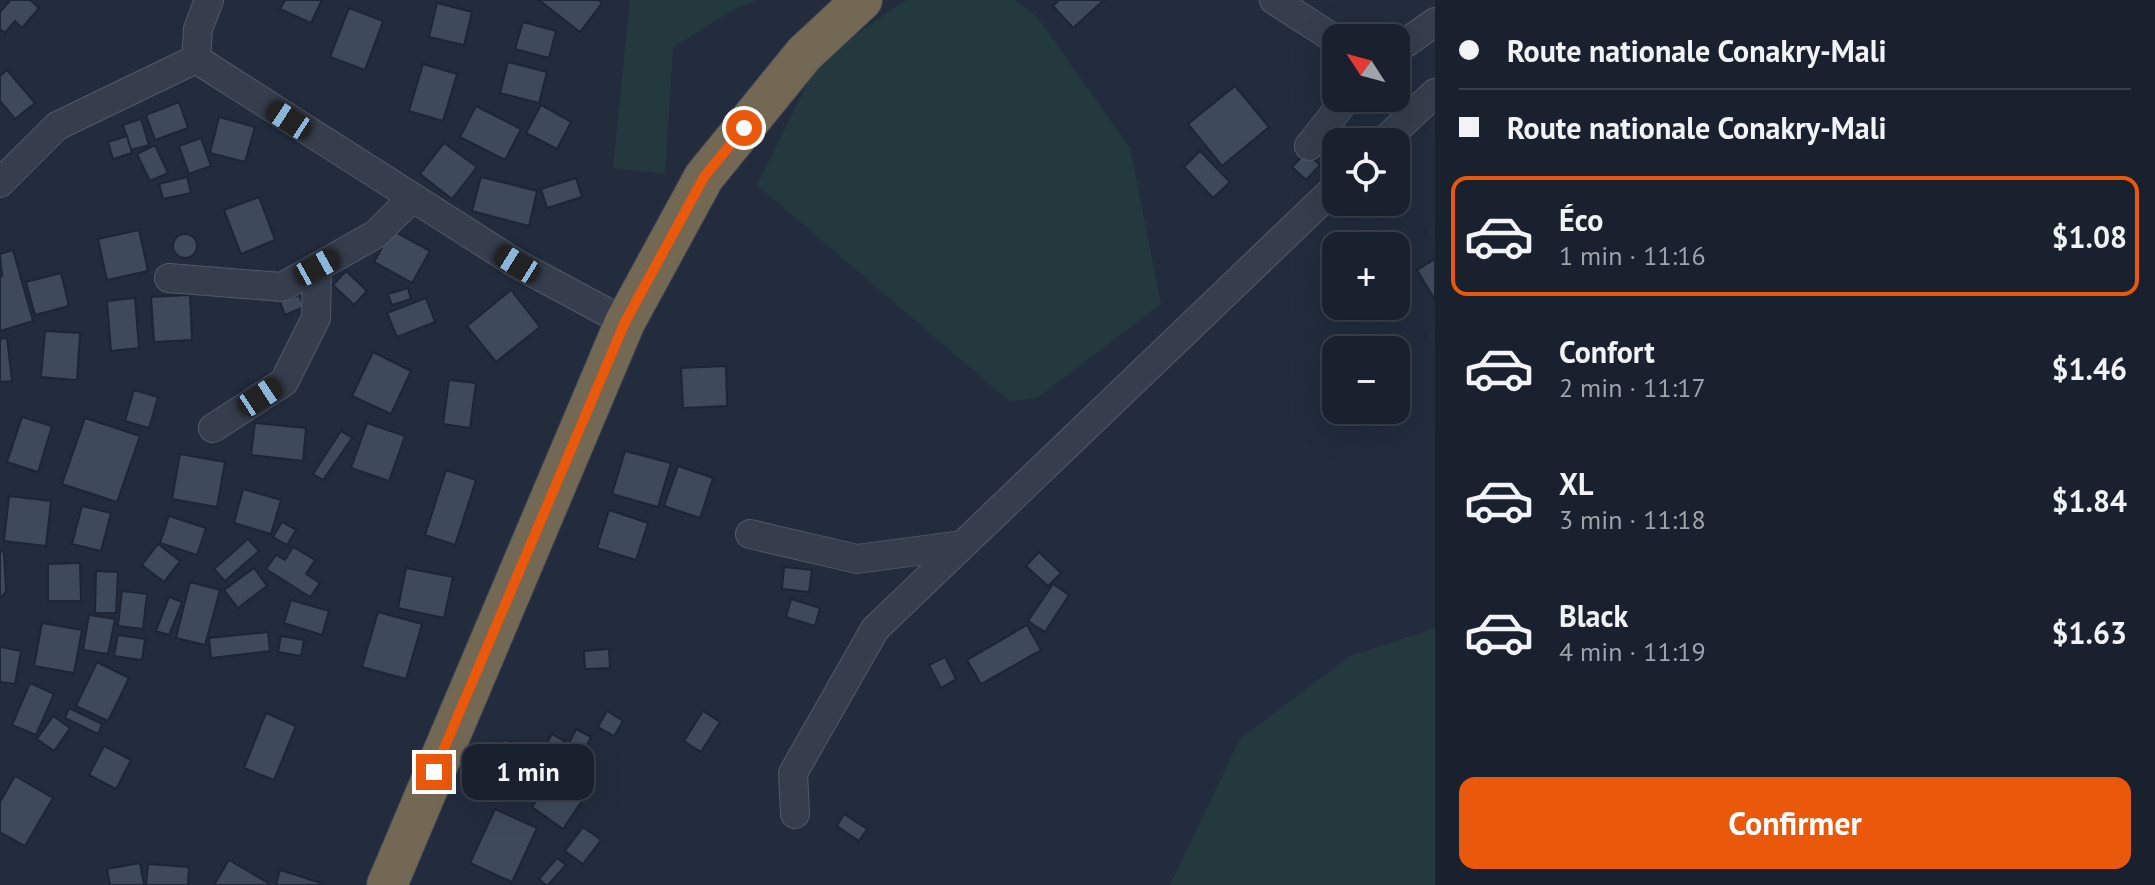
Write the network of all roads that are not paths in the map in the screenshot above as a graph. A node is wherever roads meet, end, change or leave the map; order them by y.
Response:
1 (209, 0) edge
2 (862, 0) edge
3 (1274, 0) edge
4 (1435, 22) edge
5 (1322, 31) edge
6 (1410, 40) edge
7 (196, 59) junction
8 (1435, 93) edge
9 (1336, 112) edge
10 (1398, 128) edge
11 (1309, 146) dead end
12 (0, 183) edge
13 (412, 198) junction
14 (1322, 200) edge
15 (317, 267) junction
16 (169, 278) dead end
17 (625, 322) junction
18 (213, 428) dead end
19 (750, 534) dead end
20 (962, 545) junction
21 (795, 814) dead end
22 (387, 885) edge

1 - 7 street
2 - 17 highway
3 - 5 street
4 - 6 street
7 - 12 street
7 - 13 street
8 - 10 street
9 - 11 street
13 - 15 street
13 - 17 street
14 - 20 street
15 - 16 street
15 - 18 street
17 - 22 highway
19 - 20 street
20 - 21 street

